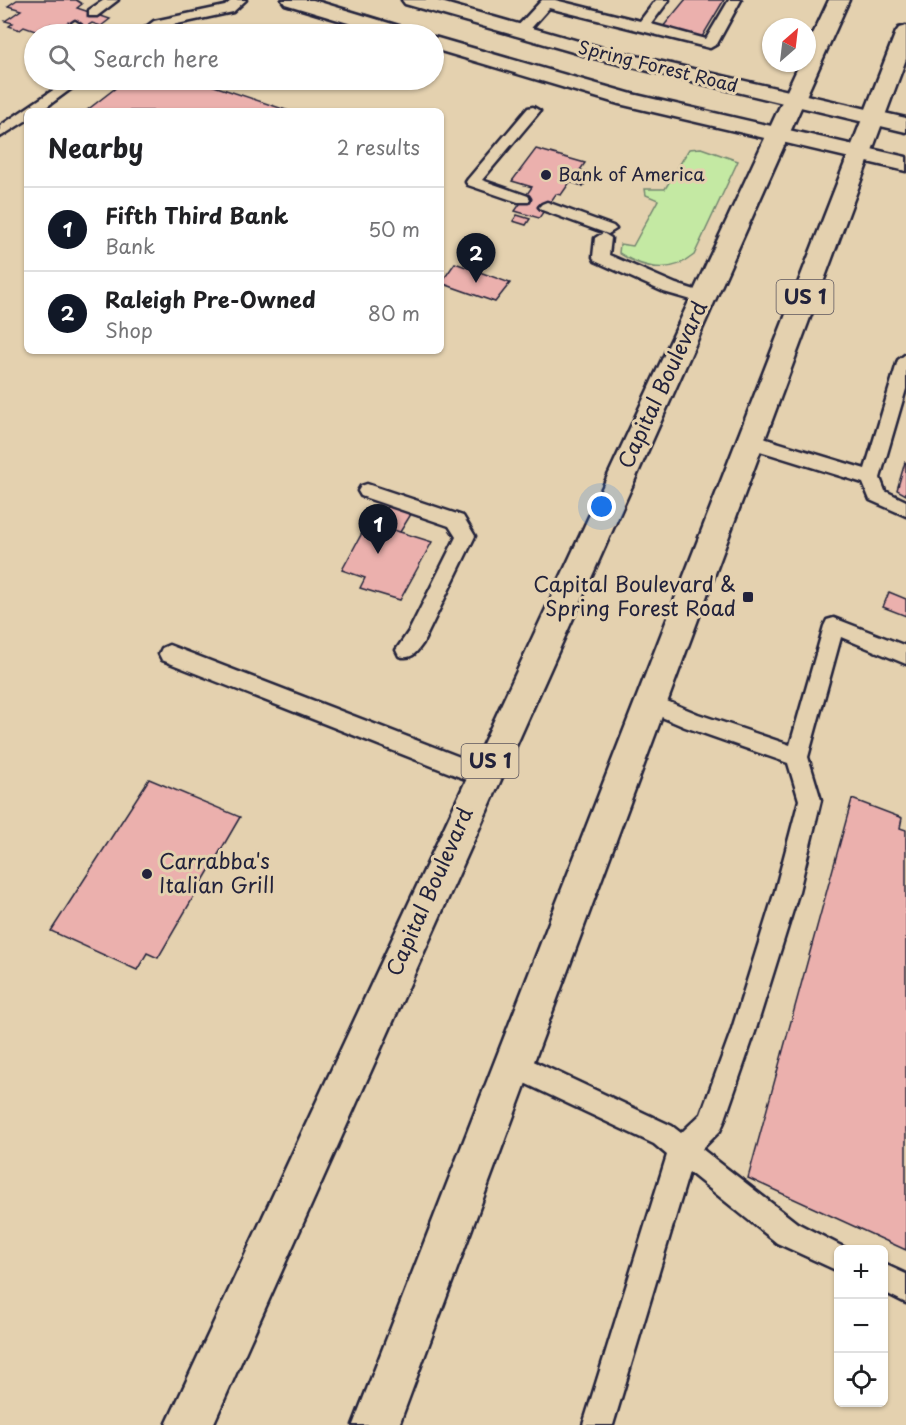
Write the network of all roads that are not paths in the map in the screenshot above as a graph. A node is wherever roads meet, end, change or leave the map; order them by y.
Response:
1 (112, 0) edge
2 (240, 0) edge
3 (291, 0) edge
4 (412, 0) edge
5 (663, 0) edge
6 (735, 0) edge
7 (839, 0) edge
8 (547, 1) edge
9 (93, 13) dead end
10 (159, 24) edge
11 (371, 24) edge
12 (643, 26) junction
13 (520, 32) junction
14 (906, 32) edge
15 (444, 46) edge
16 (62, 90) edge
17 (793, 99) junction
18 (36, 108) edge
19 (533, 111) dead end
20 (24, 116) edge
21 (874, 117) junction
22 (906, 124) edge
23 (0, 134) edge
24 (777, 134) junction
25 (860, 153) junction
26 (906, 164) edge
27 (523, 199) dead end
28 (547, 207) dead end
29 (702, 298) junction
30 (906, 360) edge
31 (750, 441) junction
32 (871, 478) junction
33 (367, 491) dead end
34 (906, 508) edge
35 (406, 650) dead end
36 (170, 654) dead end
37 (906, 655) edge
38 (650, 703) junction
39 (797, 757) junction
40 (483, 776) junction
41 (512, 1064) junction
42 (682, 1150) junction
43 (834, 1255) edge
44 (888, 1280) edge
45 (906, 1289) edge
46 (189, 1425) edge
47 (376, 1425) edge
48 (597, 1425) edge

1 - 9 lane
2 - 10 lane
3 - 11 main road
4 - 13 main road, Spring Forest Road
5 - 12 lane
6 - 12 lane
7 - 17 main road, Capital Boulevard / US 1
8 - 12 lane
8 - 13 lane
13 - 17 main road, Spring Forest Road
14 - 21 main road, US 1
15 - 24 main road, Spring Forest Road
16 - 18 lane
17 - 21 main road, Spring Forest Road
17 - 24 main road, Capital Boulevard / US 1
19 - 27 lane
20 - 23 lane
21 - 22 main road, Spring Forest Road
21 - 25 main road, US 1
24 - 25 main road, Spring Forest Road
24 - 29 main road, Capital Boulevard / US 1
25 - 26 main road, Spring Forest Road
25 - 31 main road, US 1
28 - 29 lane
29 - 40 main road, Capital Boulevard / US 1
30 - 32 lane
31 - 32 lane
31 - 38 main road, US 1
32 - 34 lane
33 - 35 lane
36 - 40 lane
37 - 39 lane
38 - 39 lane
38 - 41 main road, US 1
39 - 42 lane
40 - 46 main road, Capital Boulevard / US 1
41 - 42 lane
41 - 47 main road, US 1
42 - 43 lane
42 - 48 lane
44 - 45 lane

